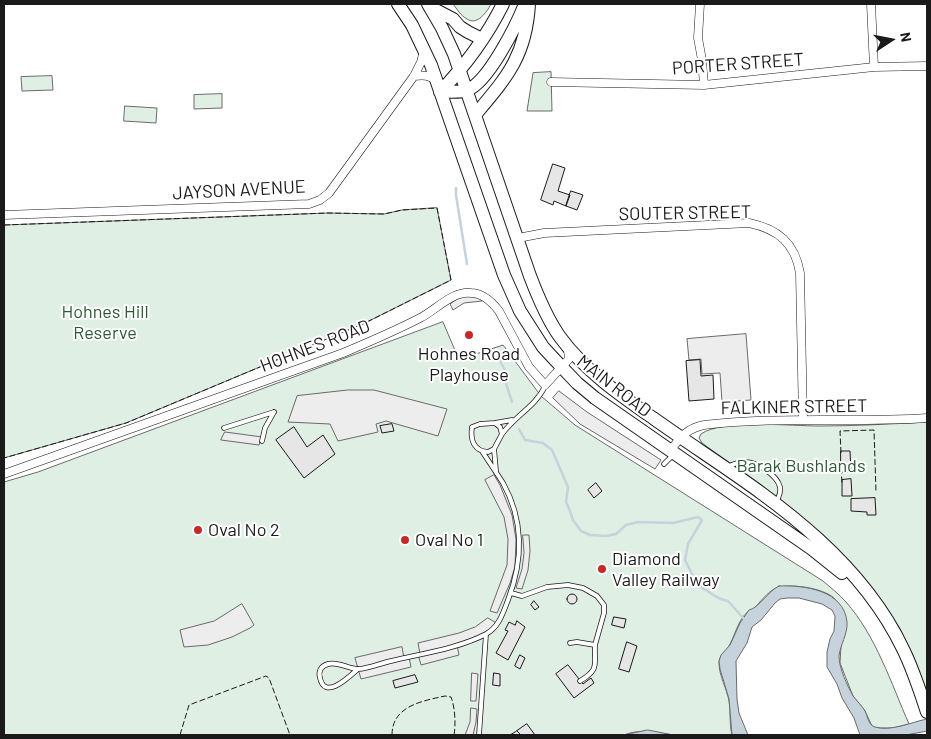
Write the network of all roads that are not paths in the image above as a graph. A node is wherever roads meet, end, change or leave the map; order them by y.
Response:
1 (398, 4) edge
2 (503, 4) edge
3 (525, 4) edge
4 (529, 4) edge
5 (700, 4) edge
6 (872, 4) edge
7 (429, 5) edge
8 (482, 39) junction
9 (424, 50) junction
10 (927, 66) edge
11 (874, 67) junction
12 (460, 71) junction
13 (414, 76) junction
14 (551, 82) dead end
15 (704, 85) junction
16 (438, 86) junction
17 (467, 90) junction
18 (475, 115) junction
19 (4, 215) edge
20 (518, 238) junction
21 (567, 346) junction
22 (562, 368) junction
23 (545, 385) junction
24 (518, 416) junction
25 (927, 418) edge
26 (803, 420) junction
27 (495, 424) junction
28 (224, 428) dead end
29 (502, 434) junction
30 (680, 438) junction
31 (262, 441) dead end
32 (494, 449) junction
33 (482, 451) junction
34 (673, 452) junction
35 (664, 464) dead end
36 (724, 468) junction
37 (496, 473) junction
38 (4, 474) edge
39 (775, 505) junction
40 (757, 510) junction
41 (511, 593) junction
42 (868, 593) junction
43 (486, 634) junction
44 (570, 643) dead end
45 (595, 645) junction
46 (358, 669) junction
47 (580, 681) dead end
48 (927, 712) edge
49 (479, 735) edge

1 - 9 main road, MAIN ROAD
2 - 8 main road
3 - 17 main road
4 - 18 main road
5 - 15 street
6 - 11 street
7 - 8 main road
7 - 12 main road, MAIN ROAD
8 - 12 main road
9 - 13 street, JAYSON AVENUE
9 - 16 main road, MAIN ROAD
10 - 11 street, PORTER STREET
11 - 15 street, PORTER STREET
12 - 16 main road
12 - 17 main road, MAIN ROAD
13 - 16 street
13 - 19 street, JAYSON AVENUE
14 - 15 street, PORTER STREET
16 - 17 main road
16 - 22 main road, MAIN ROAD
17 - 18 main road, MAIN ROAD
18 - 20 main road, MAIN ROAD
20 - 21 main road, MAIN ROAD
20 - 26 street, SOUTER STREET
21 - 22 street
21 - 30 main road, MAIN ROAD
22 - 23 street
22 - 34 main road, MAIN ROAD
23 - 24 lane
23 - 38 street, HOHNES ROAD
24 - 27 lane
24 - 29 lane
25 - 26 street, FALKINER STREET
26 - 30 street, FALKINER STREET
27 - 29 lane
27 - 33 lane
28 - 31 lane
29 - 32 lane
30 - 34 street, FALKINER STREET
30 - 36 main road, MAIN ROAD
32 - 33 lane
32 - 37 lane
33 - 37 lane
34 - 35 lane
34 - 40 main road, MAIN ROAD
36 - 39 main road, MAIN ROAD
36 - 39 lane
37 - 41 lane
39 - 40 main road
39 - 42 main road, MAIN ROAD
40 - 42 main road, MAIN ROAD
41 - 43 lane
41 - 45 lane
42 - 48 main road, MAIN ROAD
43 - 46 lane
43 - 49 lane
44 - 45 lane
45 - 47 lane
46 - 46 lane

